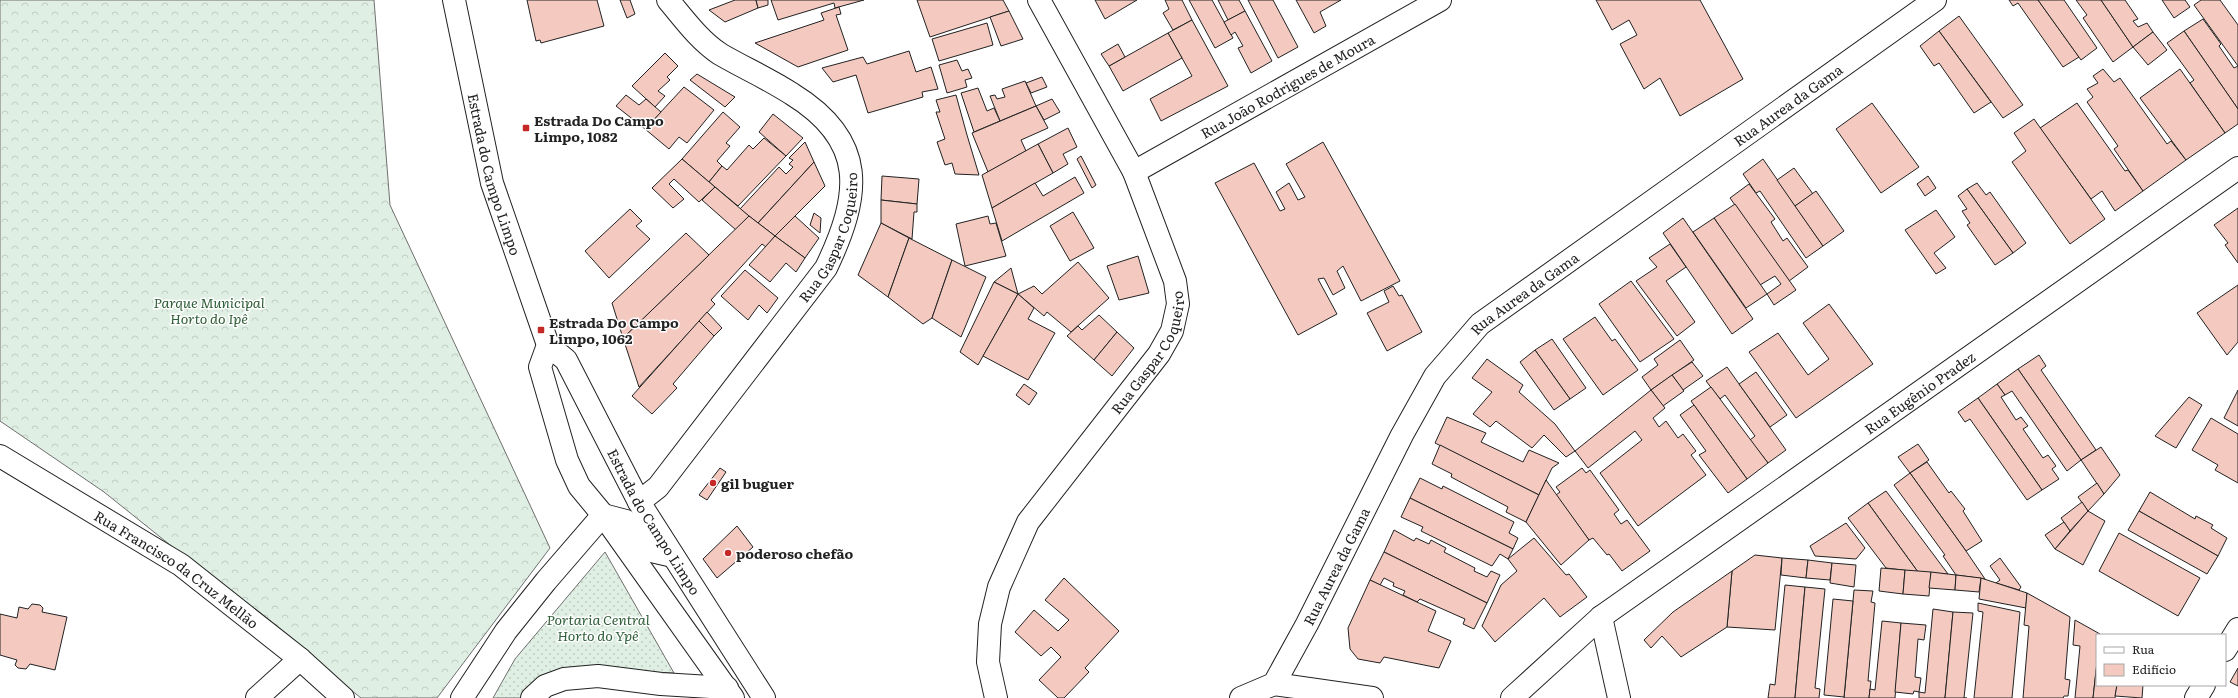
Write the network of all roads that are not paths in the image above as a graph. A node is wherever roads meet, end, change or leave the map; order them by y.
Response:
1 (454, 0) edge
2 (668, 0) edge
3 (1039, 0) edge
4 (1440, 0) edge
5 (1935, 0) edge
6 (2238, 168) edge
7 (1134, 172) junction
8 (548, 345) junction
9 (2, 461) edge
10 (639, 502) junction
11 (603, 515) junction
12 (673, 556) junction
13 (1602, 617) junction
14 (2238, 629) edge
15 (2226, 648) edge
16 (300, 659) junction
17 (1274, 684) junction
18 (2203, 686) edge
19 (730, 693) edge
20 (257, 698) edge
21 (343, 698) edge
22 (462, 698) edge
23 (532, 698) edge
24 (764, 698) edge
25 (996, 698) edge
26 (1241, 698) edge
27 (1372, 698) edge
28 (1512, 698) edge
29 (1619, 698) edge
30 (2196, 698) edge

1 - 8 street, Estrada do Campo Limpo
2 - 10 street, Rua Gaspar Coqueiro
3 - 7 street, Rua Gaspar Coqueiro
4 - 7 street, Rua João Rodrigues de Moura
5 - 17 street, Rua Aurea da Gama
6 - 13 street, Rua Eugênio Pradez
7 - 25 street, Rua Gaspar Coqueiro
8 - 10 street, Estrada do Campo Limpo
8 - 11 street
9 - 16 street, Rua Francisco da Cruz Mellão
10 - 12 street, Estrada do Campo Limpo
11 - 12 street
11 - 19 street
11 - 22 street
12 - 24 street, Estrada do Campo Limpo
13 - 28 street, Rua Eugênio Pradez
13 - 29 street
14 - 15 street
16 - 20 street
16 - 21 street, Rua Francisco da Cruz Mellão
17 - 26 street
17 - 27 street
18 - 30 street
19 - 23 street

